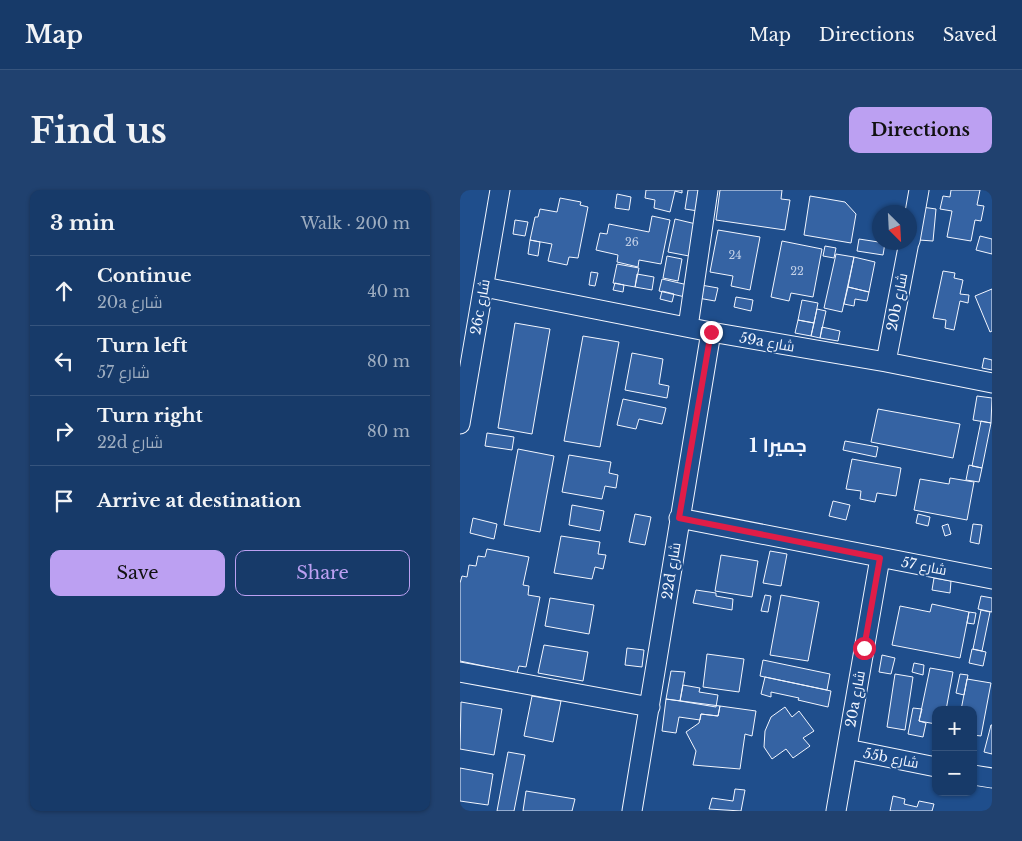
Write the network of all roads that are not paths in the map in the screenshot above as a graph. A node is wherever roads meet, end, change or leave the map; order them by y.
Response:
1 (500, 190) edge
2 (708, 190) edge
3 (919, 190) edge
4 (916, 205) edge
5 (907, 250) edge
6 (484, 287) junction
7 (688, 327) junction
8 (711, 332) junction
9 (886, 362) junction
10 (992, 383) edge
11 (460, 424) edge
12 (679, 518) junction
13 (880, 558) junction
14 (992, 579) edge
15 (460, 672) edge
16 (650, 707) junction
17 (846, 749) junction
18 (932, 766) edge
19 (977, 775) edge
20 (992, 778) edge
21 (632, 811) edge
22 (836, 811) edge

1 - 6 street, 26c شارع
2 - 7 street
3 - 4 street, 20b شارع
5 - 9 street, 20b شارع
6 - 7 street, 59a شارع
6 - 11 street, 26c شارع
7 - 8 street, 59a شارع
8 - 9 street, 59a شارع
8 - 12 street, 22d شارع
9 - 10 street, 59a شارع
12 - 13 street, شارع 57
12 - 16 street, 22d شارع
13 - 14 street, شارع 57
13 - 17 street, 20a شارع
15 - 16 street
16 - 21 street, 22d شارع
17 - 18 street, 55b شارع
17 - 22 street, 20a شارع
19 - 20 street

